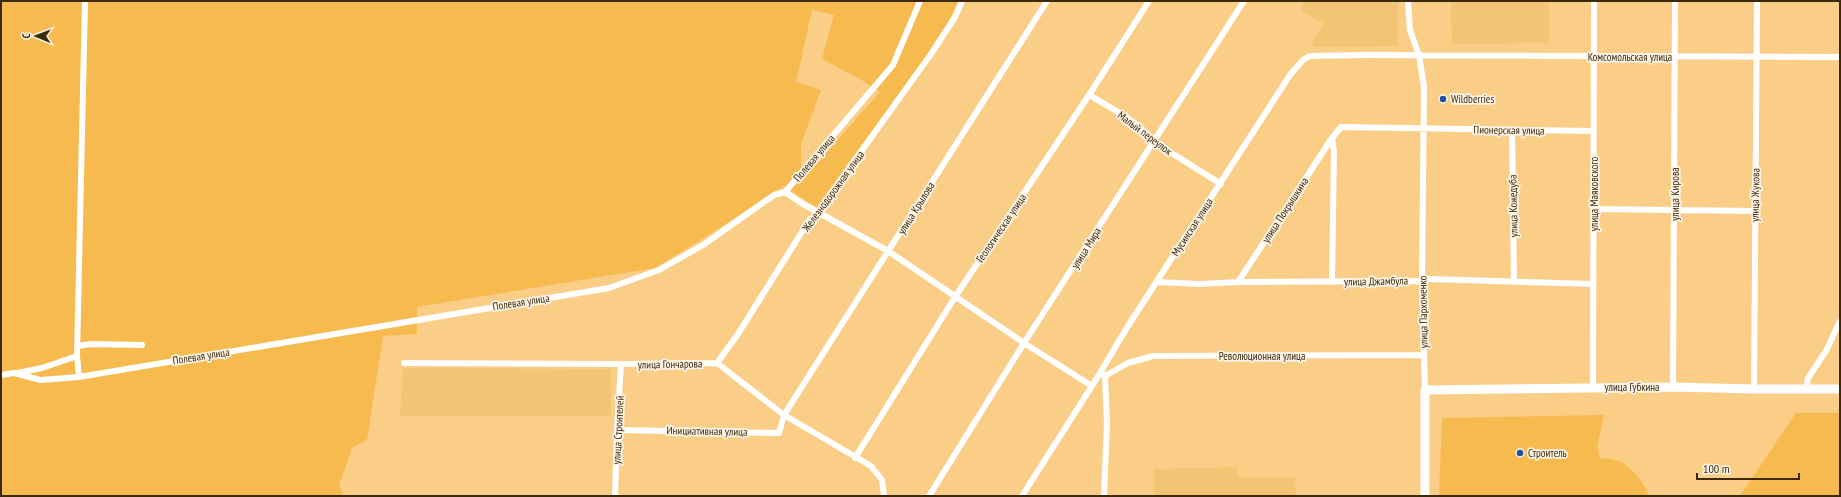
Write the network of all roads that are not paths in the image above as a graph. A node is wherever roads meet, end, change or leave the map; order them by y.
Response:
1 (85, 1) edge
2 (920, 1) edge
3 (962, 1) edge
4 (1047, 1) edge
5 (1149, 1) edge
6 (1244, 1) edge
7 (1408, 1) edge
8 (1594, 1) edge
9 (1675, 1) edge
10 (1757, 1) edge
11 (1419, 55) junction
12 (1596, 56) junction
13 (1675, 57) junction
14 (1757, 57) junction
15 (1840, 57) edge
16 (1089, 95) junction
17 (1424, 127) junction
18 (1512, 130) junction
19 (1594, 131) junction
20 (1332, 138) junction
21 (1154, 142) junction
22 (1221, 184) junction
23 (785, 192) junction
24 (1595, 209) junction
25 (1675, 209) junction
26 (1755, 211) junction
27 (820, 213) junction
28 (888, 251) junction
29 (1422, 281) junction
30 (1514, 281) junction
31 (1158, 282) junction
32 (1238, 282) junction
33 (1332, 282) junction
34 (1593, 284) junction
35 (955, 297) junction
36 (1840, 321) edge
37 (1024, 343) junction
38 (142, 345) dead end
39 (77, 346) junction
40 (1423, 355) junction
41 (76, 356) junction
42 (404, 363) dead end
43 (717, 363) junction
44 (621, 364) junction
45 (14, 374) junction
46 (1103, 374) junction
47 (1, 375) edge
48 (79, 377) junction
49 (1092, 386) junction
50 (1673, 386) junction
51 (1593, 387) junction
52 (1806, 389) junction
53 (1840, 389) edge
54 (1425, 390) junction
55 (1754, 390) junction
56 (784, 415) junction
57 (617, 430) junction
58 (855, 458) junction
59 (615, 496) edge
60 (884, 496) edge
61 (929, 496) edge
62 (1022, 496) edge
63 (1104, 496) edge
64 (1425, 496) edge

1 - 39 street
2 - 23 street, Полевая улица
3 - 27 street, Железнодорожная улица
4 - 28 street, улица Крылова
5 - 16 street, Геологическая улица
6 - 21 street, улица Мира
7 - 11 street, улица Пархоменко
8 - 12 street, улица Маяковского
9 - 13 street, улица Кирова
10 - 14 street, улица Жукова
11 - 12 street, Комсомольская улица
11 - 17 street, улица Пархоменко
11 - 22 street, Мусинская улица
12 - 13 street, Комсомольская улица
12 - 19 street, улица Маяковского
13 - 14 street, Комсомольская улица
13 - 25 street, улица Кирова
14 - 15 street, Комсомольская улица
14 - 26 street, улица Жукова
16 - 21 street, Малый переулок
16 - 35 street, Геологическая улица
17 - 18 street, Пионерская улица
17 - 20 street, улица Покрышкина
17 - 29 street, улица Пархоменко
18 - 19 street, Пионерская улица
18 - 30 street, улица Кожедуба
19 - 24 street, улица Маяковского
20 - 32 street, улица Покрышкина
20 - 33 street
21 - 22 street, Малый переулок
21 - 37 street, улица Мира
22 - 31 street, Мусинская улица
23 - 27 street
23 - 48 street, Полевая улица
24 - 25 street
24 - 34 street, улица Маяковского
25 - 26 street
25 - 50 street, улица Кирова
26 - 55 street, улица Жукова
27 - 28 street
27 - 43 street, Железнодорожная улица
28 - 35 street
28 - 56 street, улица Крылова
29 - 30 street, улица Джамбула
29 - 33 street, улица Джамбула
29 - 40 street, улица Пархоменко
30 - 34 street, улица Джамбула
31 - 32 street, улица Джамбула
31 - 46 street, Мусинская улица
32 - 33 street, улица Джамбула
34 - 51 street, улица Маяковского
35 - 37 street
35 - 58 street, Геологическая улица
36 - 52 street
37 - 49 street
37 - 61 street, улица Мира
38 - 39 street
39 - 41 street
40 - 46 street, Революционная улица
40 - 54 street, улица Пархоменко
41 - 45 street
41 - 48 street
42 - 44 street, улица Гончарова
43 - 44 street, улица Гончарова
43 - 56 street, улица Гончарова
44 - 57 street, улица Строителей
45 - 47 street, Полевая улица
45 - 48 street, Полевая улица
46 - 49 street, Мусинская улица
46 - 63 street
49 - 62 street, Мусинская улица
50 - 51 street, улица Губкина
50 - 55 street, улица Губкина
51 - 54 street, улица Губкина
52 - 53 street, улица Губкина
52 - 55 street, улица Губкина
54 - 64 street, улица Пархоменко
56 - 57 street, Инициативная улица
56 - 58 street, улица Гончарова
57 - 59 street, улица Строителей
58 - 60 street, улица Гончарова

